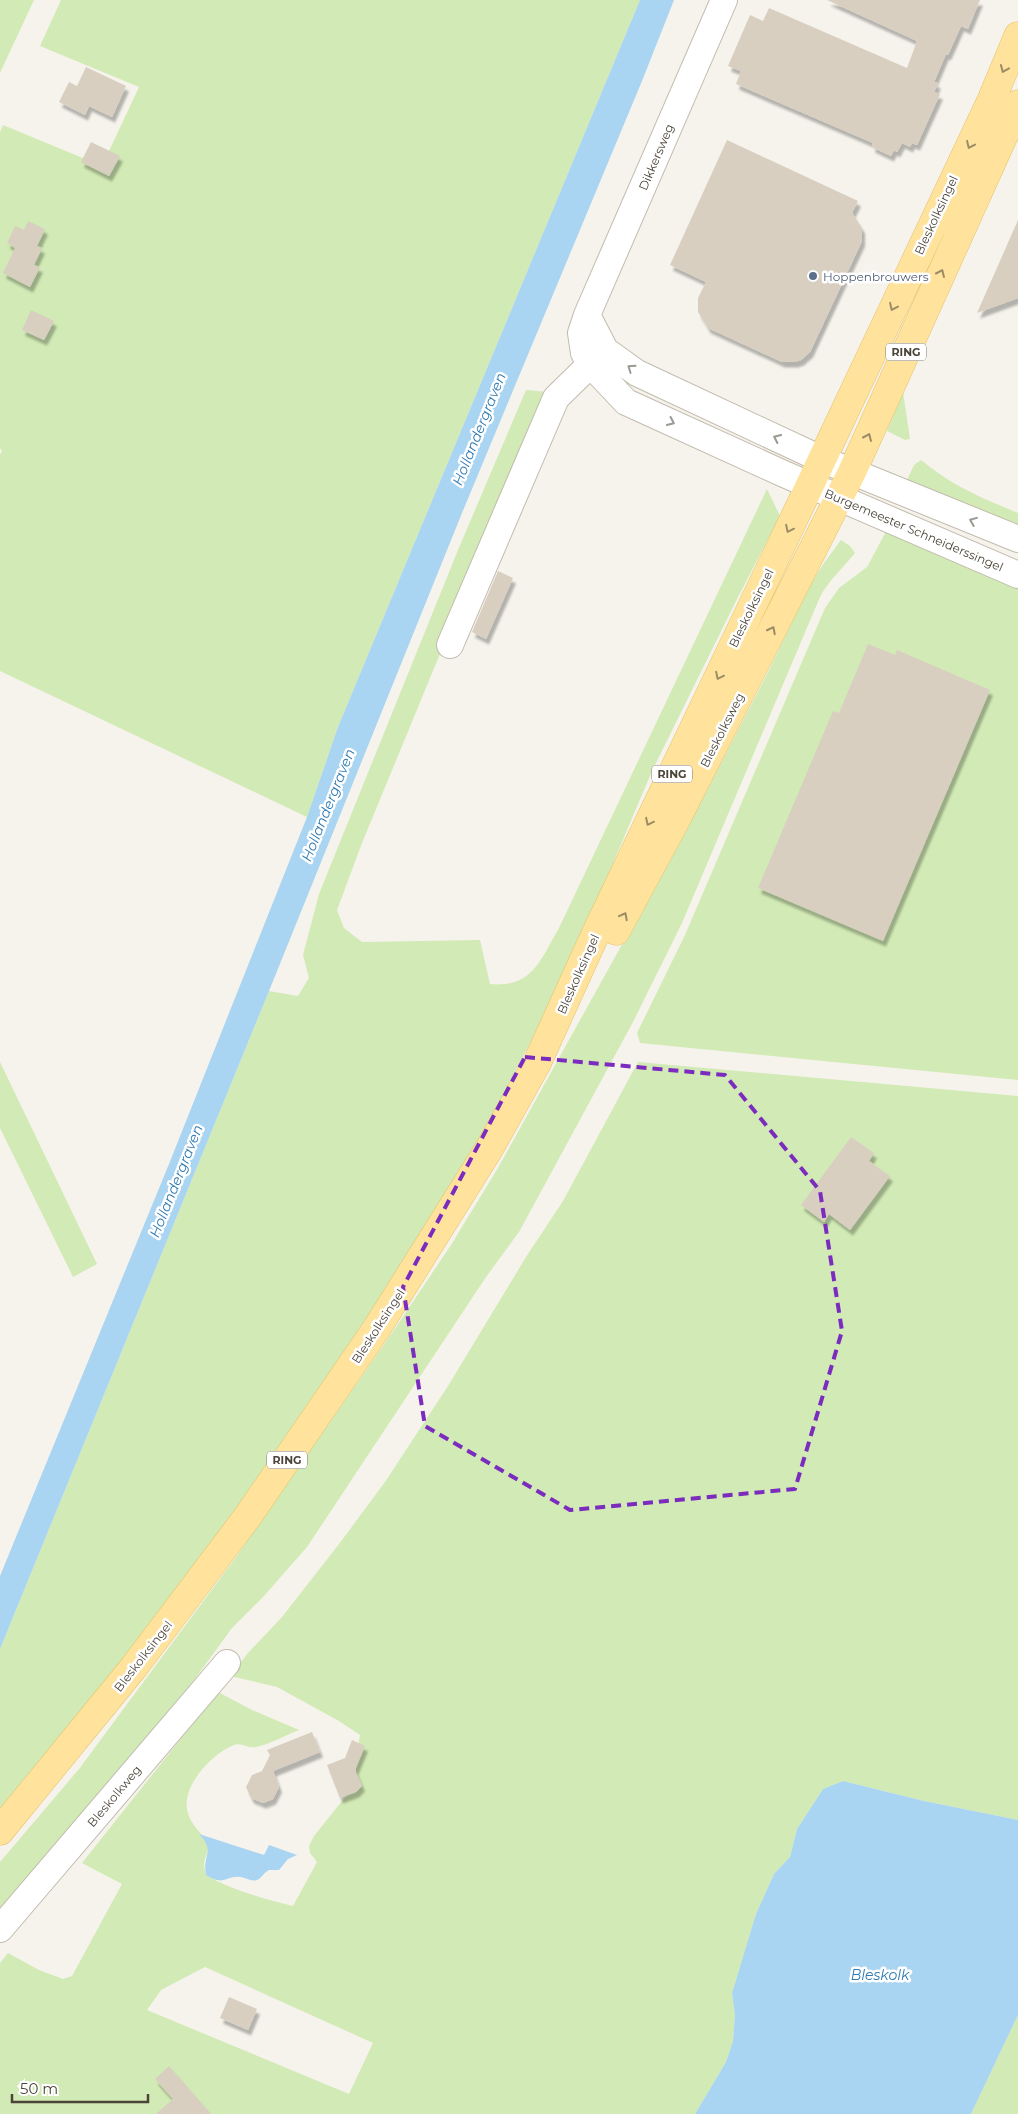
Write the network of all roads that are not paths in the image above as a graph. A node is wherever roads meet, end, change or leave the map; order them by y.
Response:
1 (724, 0) edge
2 (1018, 36) edge
3 (1018, 104) edge
4 (598, 358) junction
5 (822, 459) junction
6 (852, 472) junction
7 (810, 485) junction
8 (839, 497) junction
9 (1018, 539) edge
10 (1018, 575) edge
11 (450, 645) dead end
12 (538, 1064) junction
13 (227, 1663) dead end
14 (0, 1831) edge
15 (0, 1930) edge

1 - 4 street, Dikkersweg
2 -> 5 main road, Bleskolksingel / RING
6 -> 3 main road, RING
5 -> 4 street
4 -> 7 street, Dikkersweg
4 - 11 street
5 - 6 street
5 - 7 main road, Bleskolksingel / RING
6 - 8 main road, RING
9 -> 6 street
7 - 8 street, Burgemeester Schneiderssingel
7 -> 12 main road, Bleskolksingel / RING
8 - 10 street, Burgemeester Schneiderssingel
12 -> 8 main road, Bleskolksweg / RING
12 - 14 main road, Bleskolksingel / RING
13 - 15 street, Bleskolkweg

